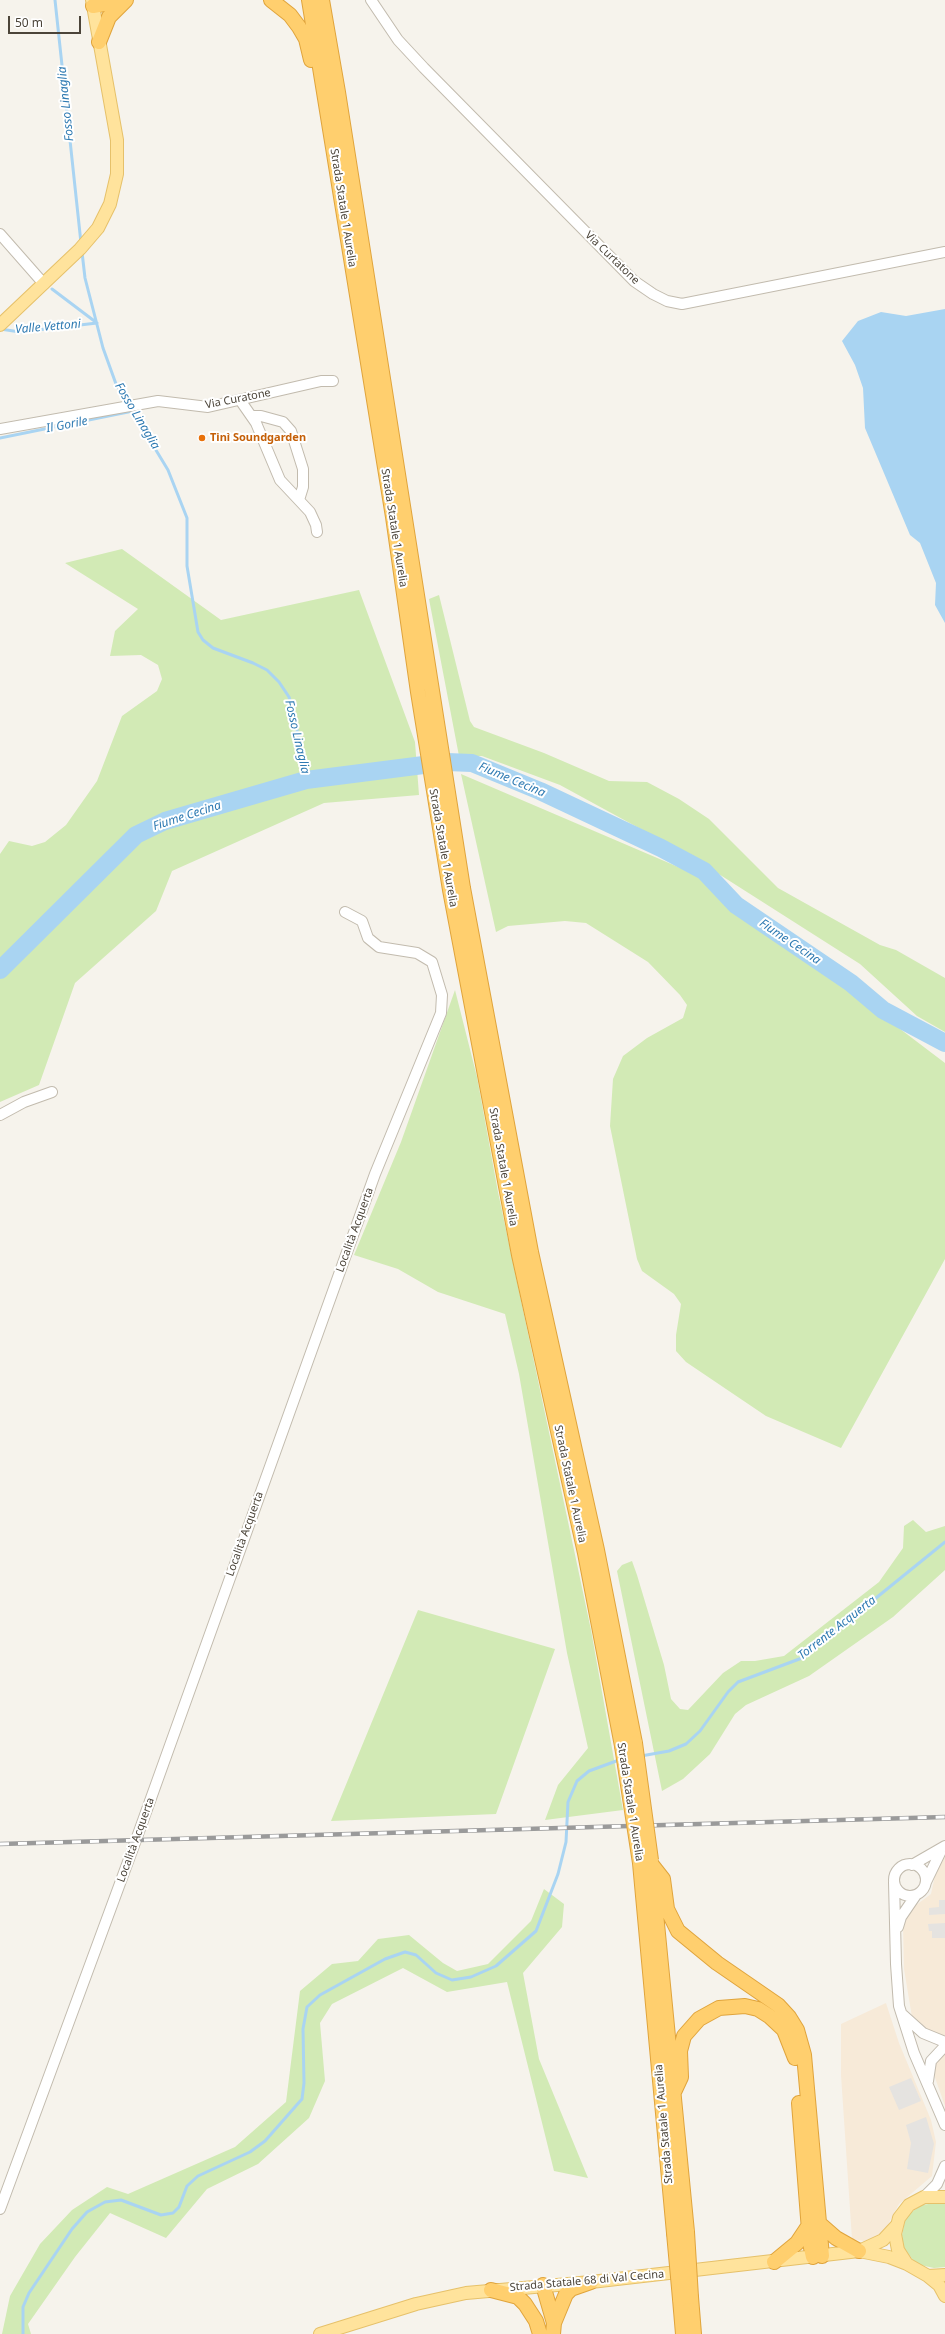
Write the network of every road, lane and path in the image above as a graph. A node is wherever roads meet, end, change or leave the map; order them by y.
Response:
1 (127, 0) edge
2 (271, 0) edge
3 (309, 0) edge
4 (322, 0) edge
5 (371, 0) edge
6 (92, 3) edge
7 (99, 42) junction
8 (326, 93) junction
9 (0, 234) edge
10 (945, 252) edge
11 (44, 284) junction
12 (0, 325) edge
13 (333, 381) dead end
14 (240, 400) junction
15 (252, 416) junction
16 (0, 429) edge
17 (299, 500) junction
18 (317, 532) dead end
19 (424, 691) junction
20 (344, 912) dead end
21 (52, 1092) dead end
22 (0, 1115) edge
23 (943, 1848) edge
24 (648, 1863) junction
25 (912, 1864) junction
26 (894, 1882) junction
27 (926, 1882) junction
28 (916, 1895) junction
29 (896, 1936) junction
30 (902, 2014) junction
31 (945, 2042) edge
32 (945, 2046) edge
33 (928, 2087) junction
34 (674, 2092) junction
35 (945, 2125) edge
36 (945, 2171) edge
37 (924, 2197) junction
38 (945, 2197) edge
39 (0, 2209) edge
40 (814, 2224) junction
41 (896, 2226) junction
42 (681, 2233) junction
43 (859, 2251) junction
44 (817, 2256) junction
45 (774, 2262) junction
46 (907, 2264) junction
47 (945, 2275) edge
48 (928, 2276) junction
49 (591, 2282) junction
50 (544, 2285) junction
51 (491, 2290) junction
52 (945, 2296) edge
53 (685, 2298) junction
54 (538, 2328) edge
55 (553, 2329) edge
56 (320, 2334) edge
57 (683, 2334) edge
58 (694, 2334) edge

1 - 6 highway
1 - 7 highway
2 - 8 highway
3 - 8 highway, Strada Statale 1 Aurelia
4 - 19 highway, Strada Statale 1 Aurelia
5 - 10 street, Via Curtatone
6 - 7 main road
7 - 11 main road
8 - 19 highway, Strada Statale 1 Aurelia
9 - 11 street
11 - 12 main road
13 - 14 street, Via Curatone
14 - 15 street
14 - 16 street, Via Curatone
15 - 17 street
15 - 17 street
17 - 18 street
19 - 24 highway, Strada Statale 1 Aurelia, bridge
20 - 39 street, Località Acquerta
21 - 22 street
23 - 25 street
23 - 27 street
24 - 34 highway, Strada Statale 1 Aurelia
24 - 40 highway
24 - 42 highway, Strada Statale 1 Aurelia
25 - 26 street
25 - 27 street
26 - 28 street
26 - 29 street
27 - 28 street
28 - 29 street
29 - 30 street
30 - 31 street
30 - 33 street
32 - 33 street
33 - 35 street
34 - 40 highway
34 - 42 highway, Strada Statale 1 Aurelia
36 - 37 street
37 - 38 main road
37 - 41 main road, Strada Statale 68 di Val Cecina
40 - 43 highway
40 - 44 highway
40 - 45 highway
41 - 43 main road, Strada Statale 68 di Val Cecina
41 - 46 main road
42 - 53 highway, Strada Statale 1 Aurelia, bridge
43 - 44 main road, Strada Statale 68 di Val Cecina
43 - 46 main road, Strada Statale 68 di Val Cecina
44 - 45 main road, Strada Statale 68 di Val Cecina
45 - 49 main road, Strada Statale 68 di Val Cecina
46 - 48 main road, Strada Statale 68 di Val Cecina
47 - 48 main road
48 - 52 main road, Strada Statale 68 di Val Cecina
49 - 50 main road, Strada Statale 68 di Val Cecina
49 - 55 highway
50 - 51 main road, Strada Statale 68 di Val Cecina
50 - 54 highway
50 - 55 highway
51 - 54 highway
51 - 56 main road, Strada Statale 68 di Val Cecina
53 - 57 highway, Strada Statale 1 Aurelia
53 - 58 highway, Strada Statale 1 Aurelia

